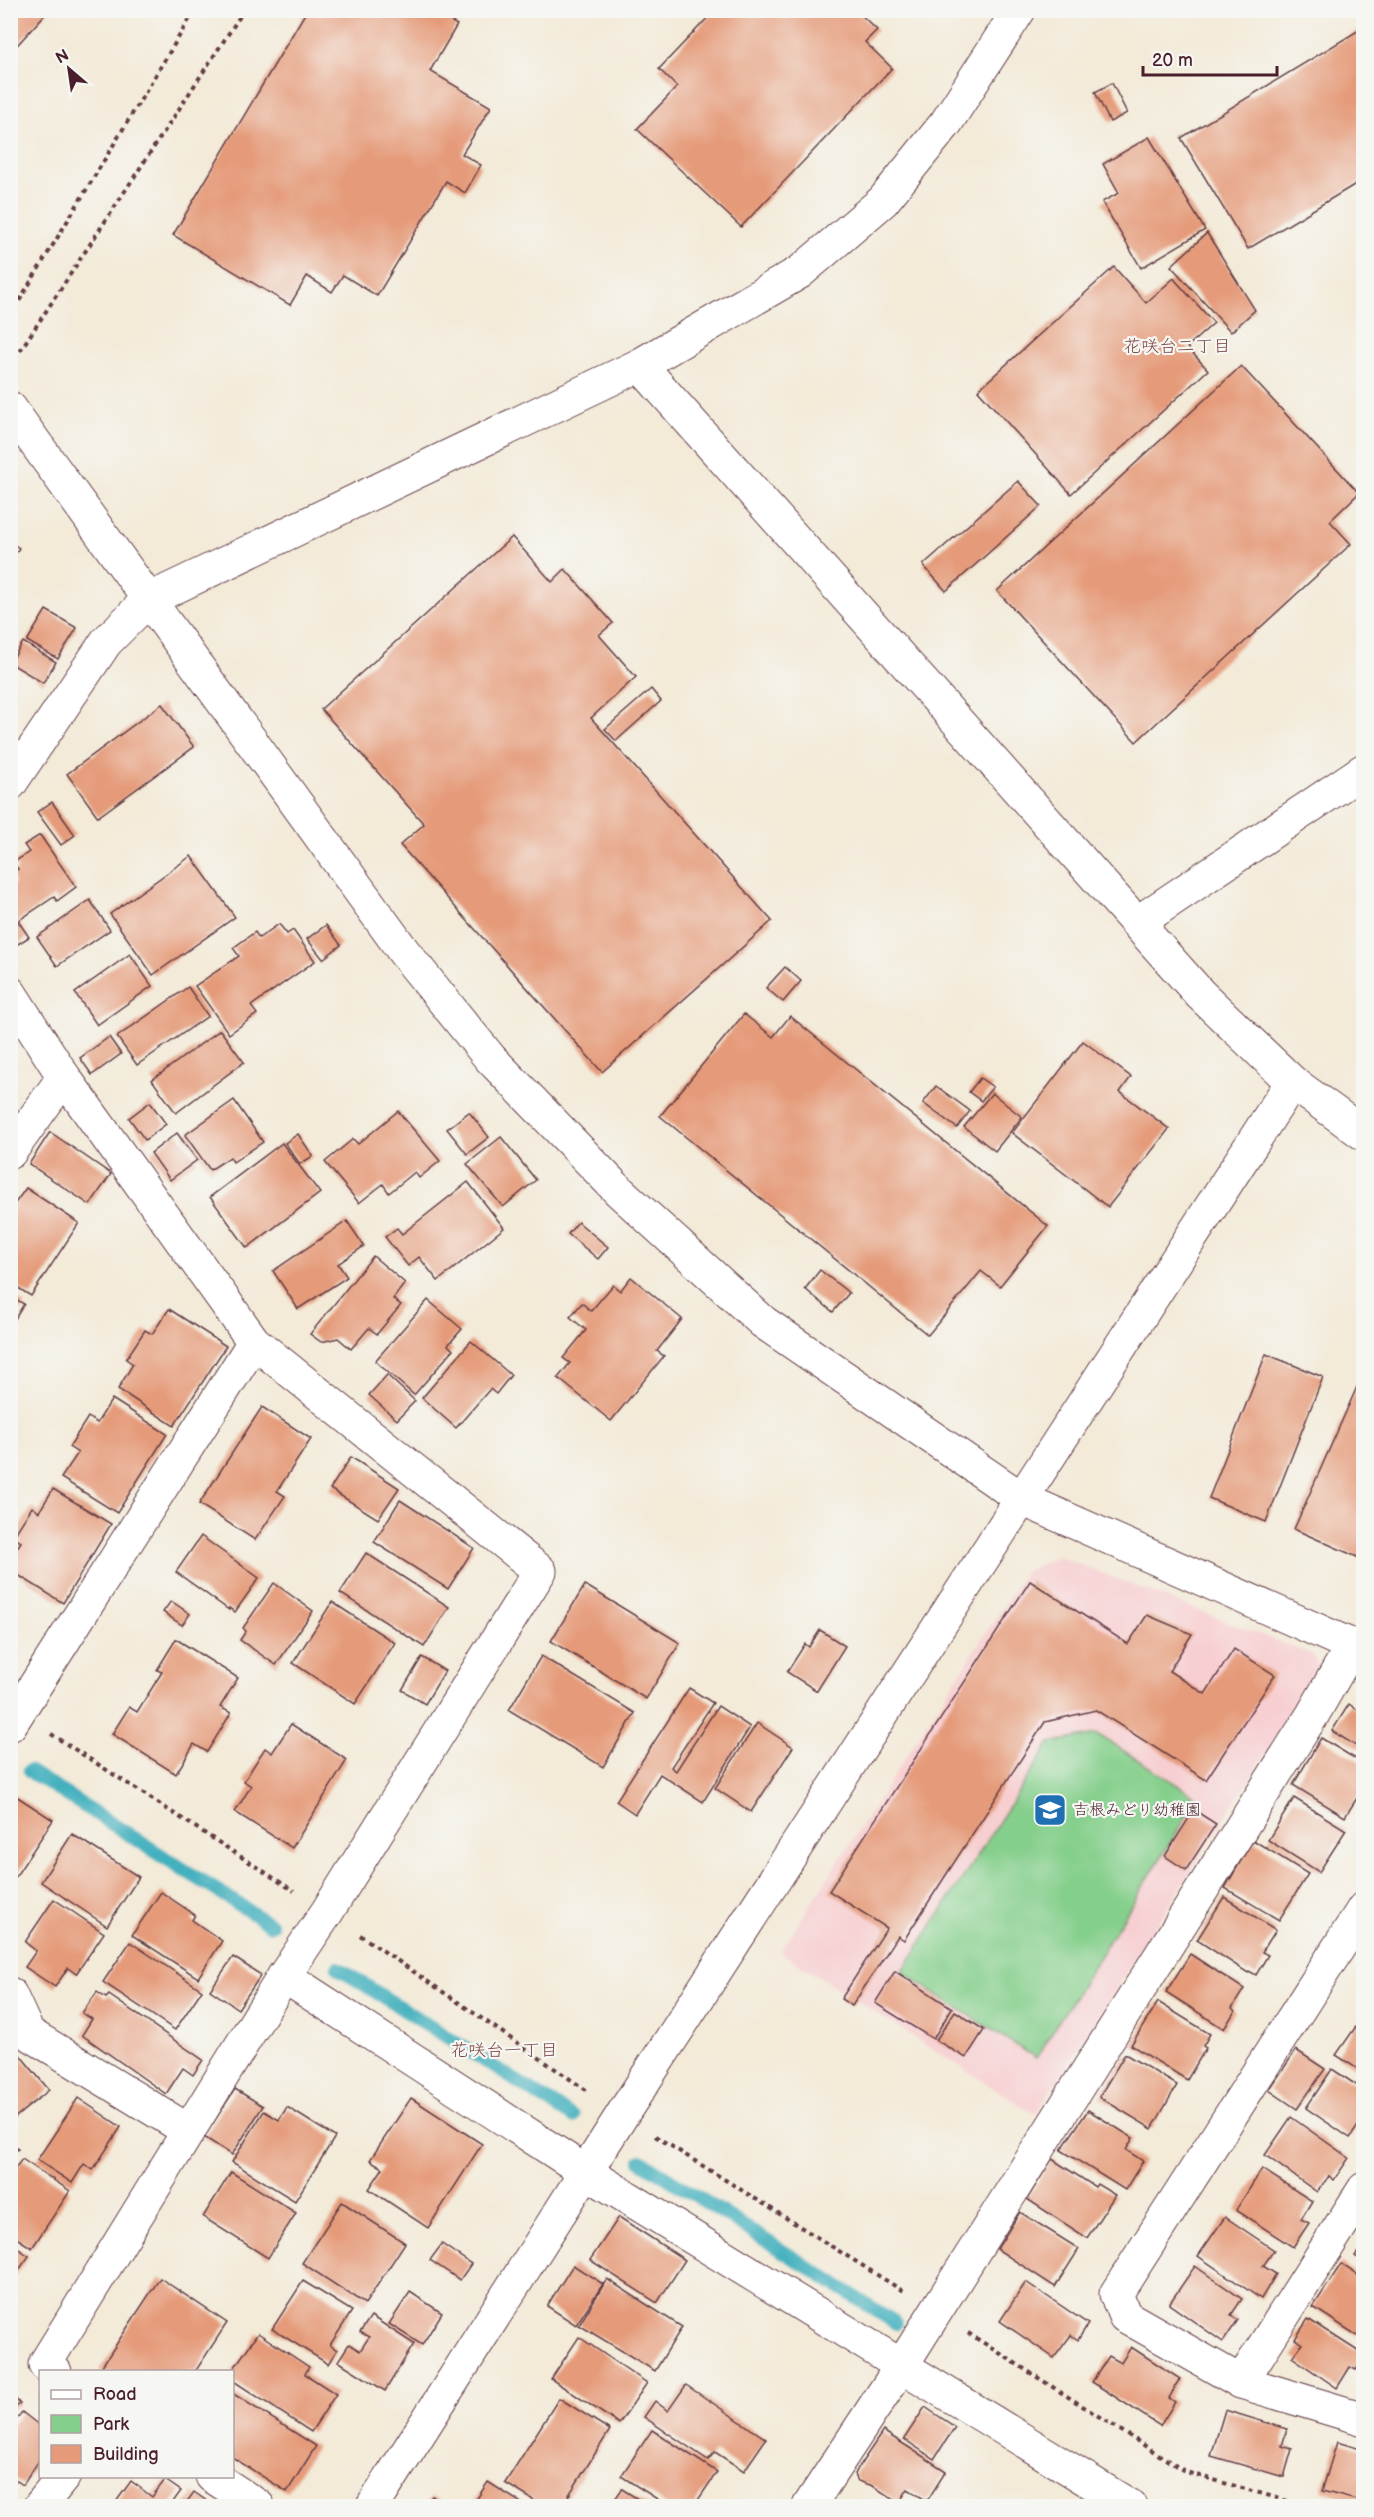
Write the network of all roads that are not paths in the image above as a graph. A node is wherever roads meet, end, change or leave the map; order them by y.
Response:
1 (1019, 10) edge
2 (640, 365) junction
3 (10, 408) edge
4 (148, 600) junction
5 (1364, 770) edge
6 (10, 784) edge
7 (1137, 923) junction
8 (10, 993) edge
9 (64, 1077) junction
10 (1292, 1082) junction
11 (1364, 1134) edge
12 (10, 1152) edge
13 (254, 1342) junction
14 (1022, 1499) junction
15 (1358, 1648) edge
16 (10, 1725) edge
17 (1364, 1908) edge
18 (285, 1976) junction
19 (10, 1994) edge
20 (189, 2131) junction
21 (586, 2172) junction
22 (1364, 2189) edge
23 (902, 2365) junction
24 (52, 2370) edge
25 (1241, 2382) junction
26 (1364, 2419) edge
27 (62, 2478) edge
28 (215, 2478) edge
29 (40, 2506) edge
30 (258, 2506) edge
31 (373, 2506) edge
32 (809, 2506) edge
33 (1130, 2506) edge

1 - 2 street
2 - 4 street
2 - 7 street
3 - 4 street
4 - 6 street
4 - 14 street
5 - 7 street
7 - 10 street
8 - 9 street
9 - 12 street
9 - 13 street
10 - 11 street
10 - 14 street
13 - 16 street
13 - 18 street
14 - 15 street
14 - 21 street
15 - 23 street
17 - 25 street
18 - 20 street
18 - 21 street
19 - 20 street
20 - 24 street
21 - 23 street
21 - 31 street
22 - 25 street
23 - 32 street
23 - 33 street
25 - 26 street
27 - 29 street
28 - 30 street

